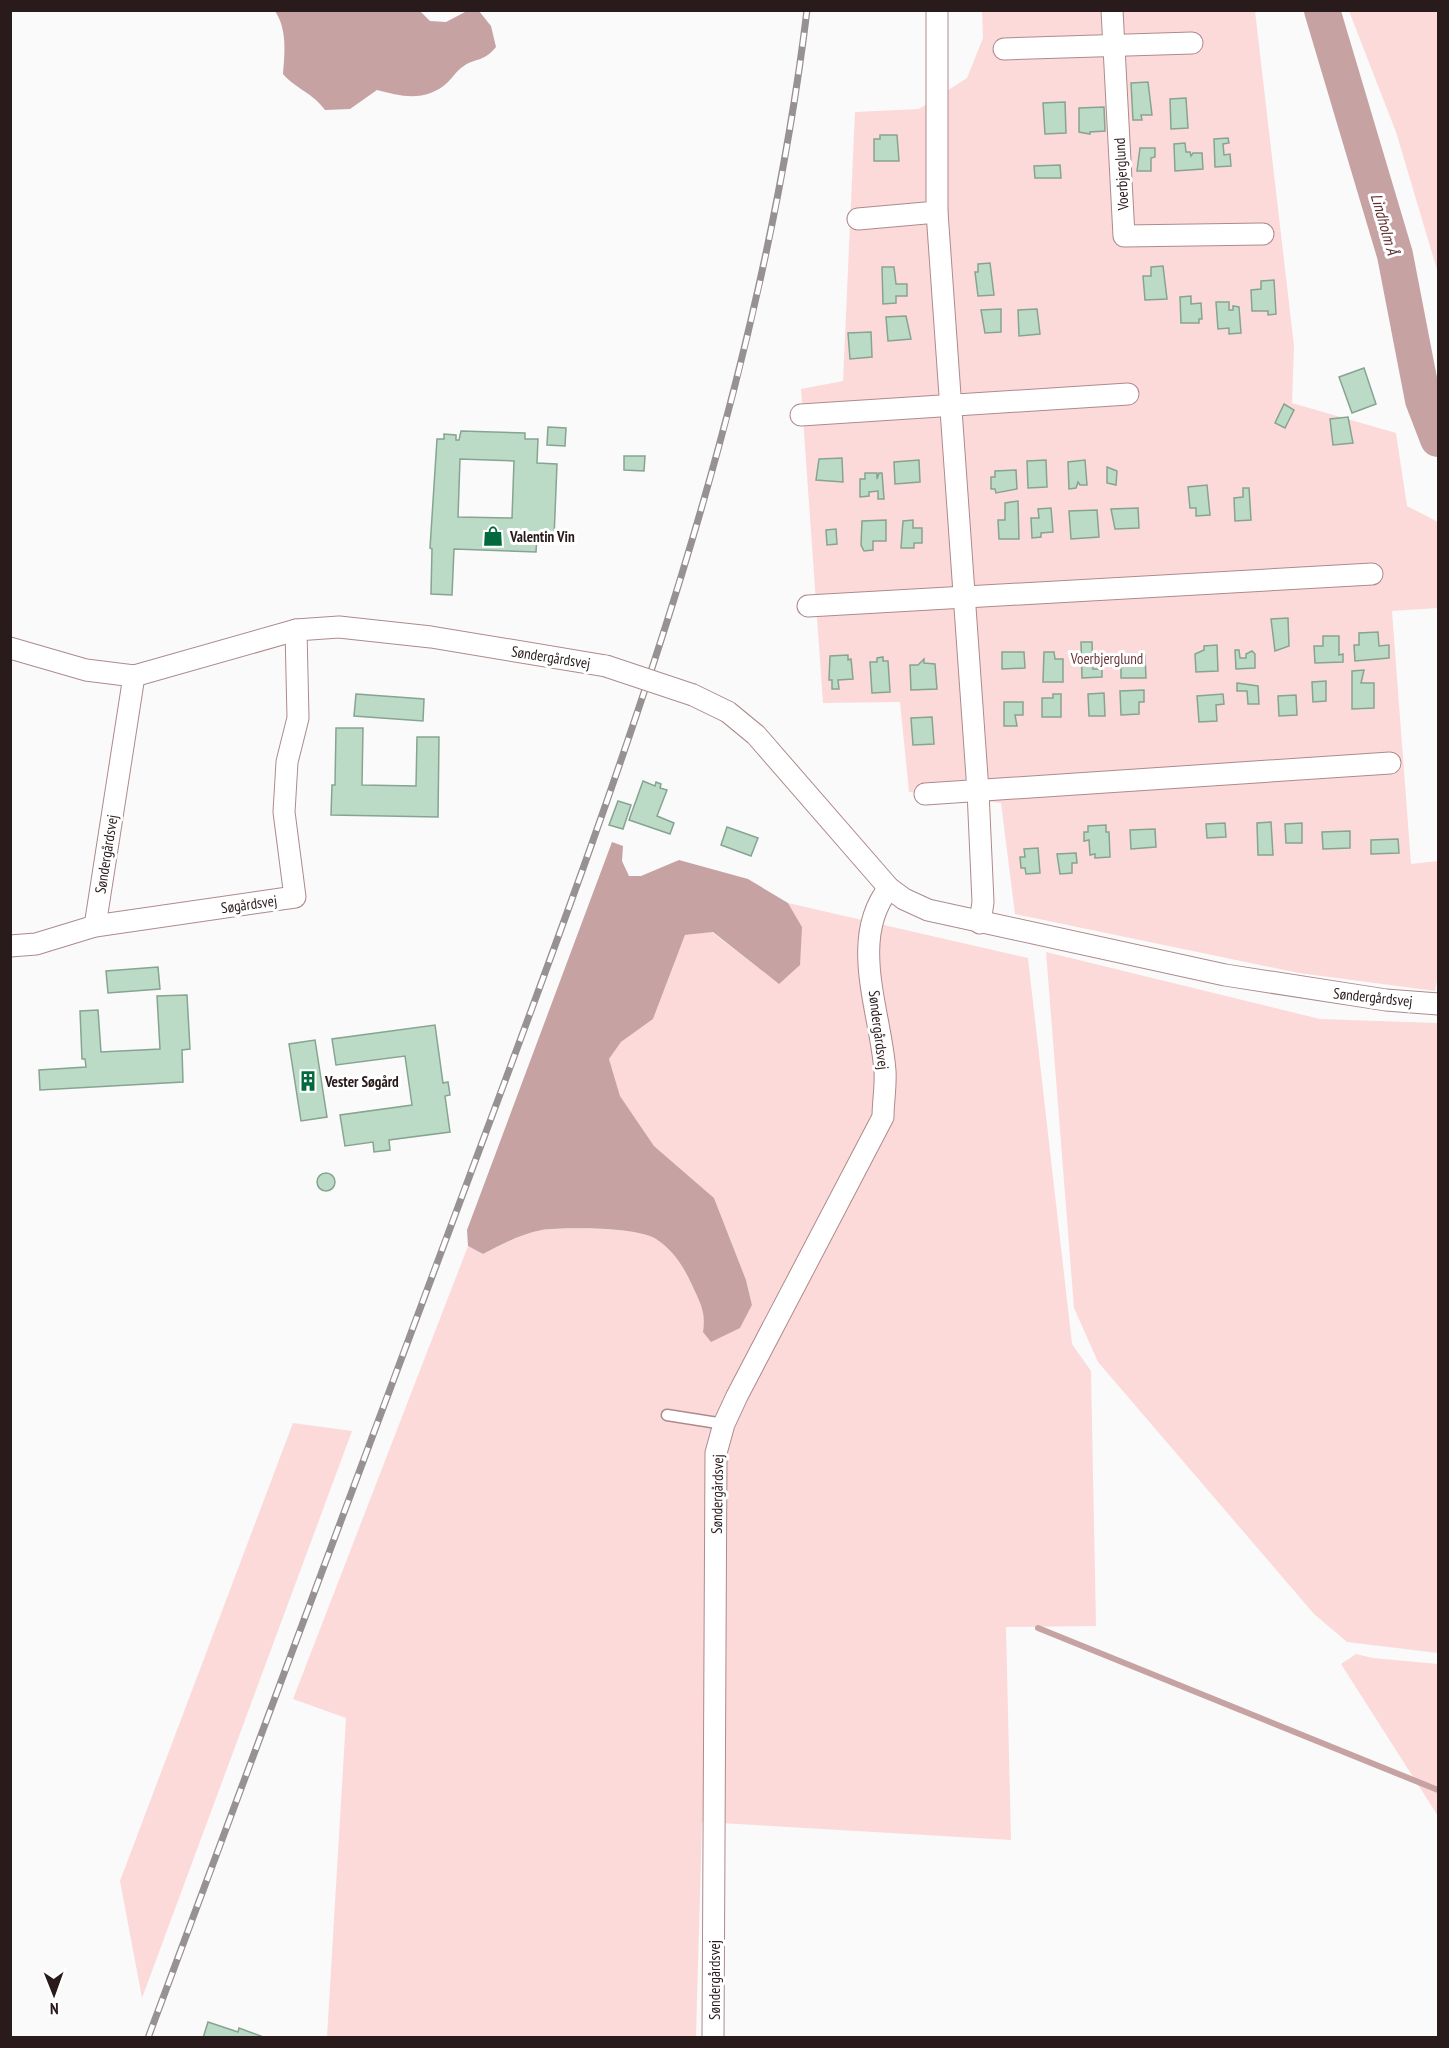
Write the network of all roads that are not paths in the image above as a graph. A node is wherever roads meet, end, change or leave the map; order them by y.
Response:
1 (938, 10) edge
2 (1112, 10) edge
3 (1192, 43) dead end
4 (1114, 46) junction
5 (1004, 49) dead end
6 (937, 212) junction
7 (858, 219) dead end
8 (1263, 234) dead end
9 (1128, 394) dead end
10 (953, 406) junction
11 (801, 415) dead end
12 (1372, 574) dead end
13 (965, 596) junction
14 (808, 606) dead end
15 (296, 630) junction
16 (10, 648) edge
17 (134, 676) junction
18 (1390, 763) dead end
19 (978, 791) junction
20 (925, 794) dead end
21 (889, 888) junction
22 (980, 923) junction
23 (95, 926) junction
24 (10, 946) edge
25 (1438, 1004) edge
26 (667, 1416) dead end
27 (724, 1424) junction
28 (713, 2037) edge

1 - 6 street
2 - 4 street, Voerbjerglund
3 - 4 street
4 - 5 street
4 - 8 street, Voerbjerglund
6 - 7 street
6 - 10 street
9 - 10 street
10 - 11 street
10 - 13 street
12 - 13 street
13 - 14 street
13 - 19 street
15 - 17 street, Søndergårdsvej
15 - 21 street, Søndergårdsvej, bridge
15 - 23 street, Søgårdsvej
16 - 17 street, Søndergårdsvej
17 - 23 street, Søndergårdsvej
18 - 19 street
19 - 20 street
19 - 22 street
21 - 22 street, Søndergårdsvej
21 - 27 street, Søndergårdsvej
22 - 25 street, Søndergårdsvej
23 - 24 street, Søgårdsvej
26 - 27 lane
27 - 28 street, Søndergårdsvej

